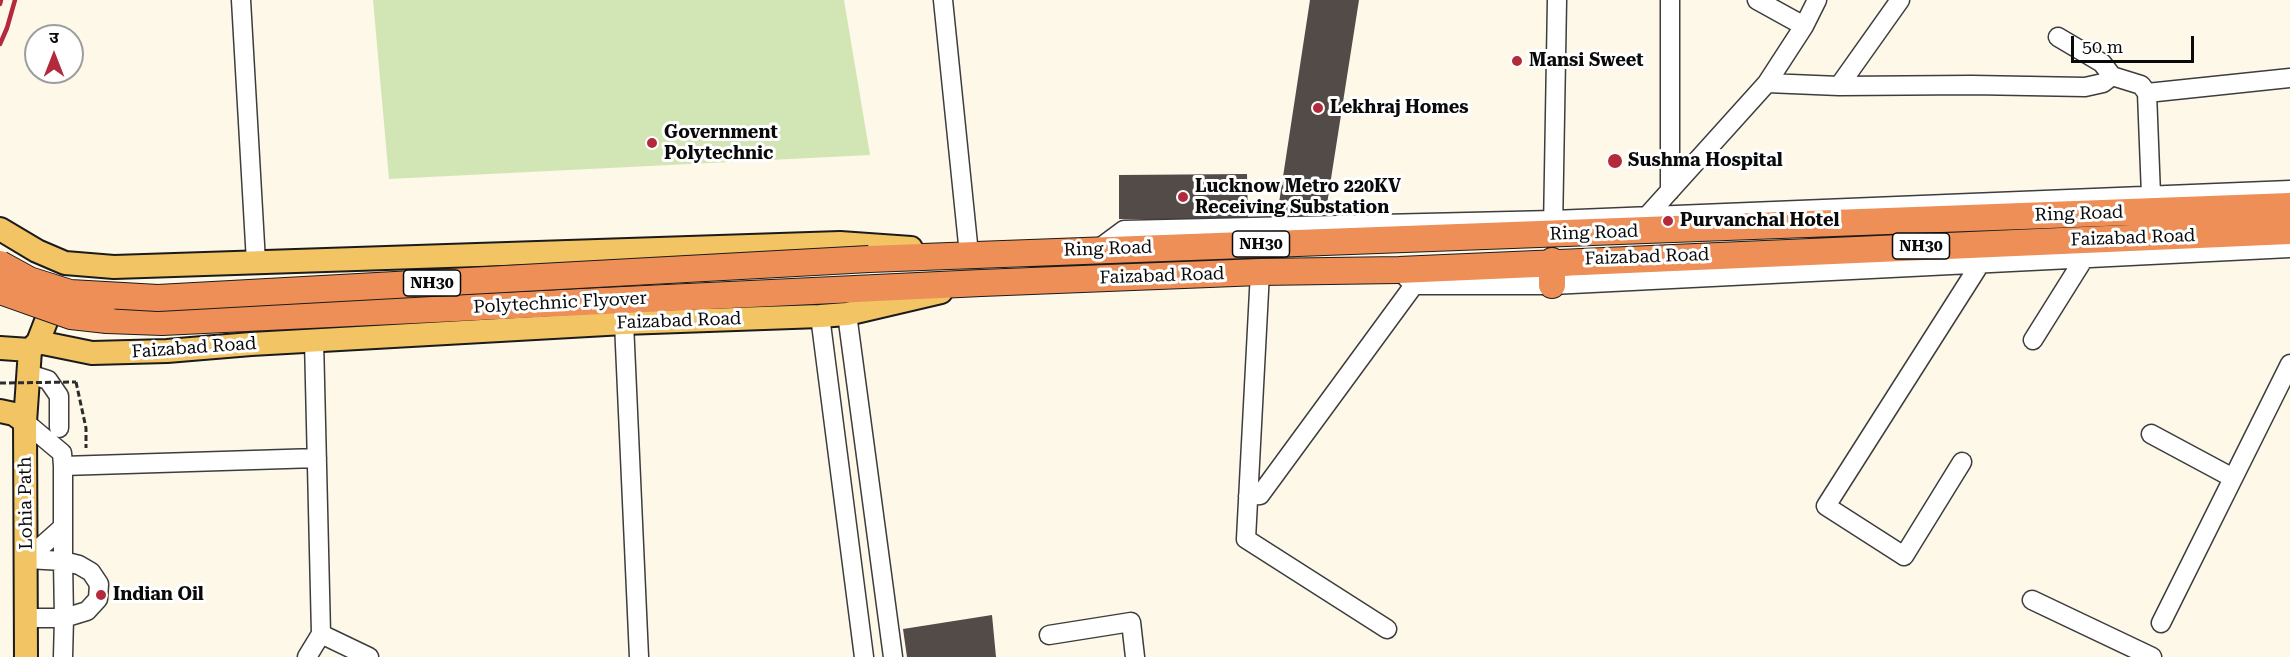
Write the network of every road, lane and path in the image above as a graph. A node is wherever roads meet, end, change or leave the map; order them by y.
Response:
1 (241, 0) edge
2 (943, 0) edge
3 (1557, 0) edge
4 (1670, 0) edge
5 (1757, 0) edge
6 (1817, 0) edge
7 (1900, 0) edge
8 (1804, 26) junction
9 (2058, 37) dead end
10 (2112, 76) junction
11 (2290, 78) edge
12 (1767, 83) junction
13 (1839, 86) junction
14 (2147, 93) junction
15 (2290, 190) edge
16 (1670, 191) junction
17 (2151, 195) junction
18 (2290, 206) edge
19 (1648, 215) junction
20 (1553, 227) junction
21 (0, 229) edge
22 (2290, 231) edge
23 (2290, 248) edge
24 (969, 254) junction
25 (2085, 257) junction
26 (256, 262) junction
27 (65, 263) junction
28 (0, 264) edge
29 (1980, 264) junction
30 (114, 267) junction
31 (1260, 272) junction
32 (1552, 273) junction
33 (1406, 277) junction
34 (981, 283) junction
35 (0, 291) edge
36 (846, 314) junction
37 (820, 316) junction
38 (624, 323) junction
39 (314, 340) junction
40 (2033, 340) dead end
41 (34, 346) junction
42 (0, 348) edge
43 (99, 352) junction
44 (2290, 364) edge
45 (29, 374) junction
46 (0, 383) edge
47 (0, 411) edge
48 (25, 423) junction
49 (59, 428) dead end
50 (2151, 434) dead end
51 (317, 458) junction
52 (1962, 462) dead end
53 (86, 465) junction
54 (63, 466) junction
55 (869, 476) junction
56 (2233, 478) junction
57 (841, 479) junction
58 (1248, 496) junction
59 (63, 527) junction
60 (27, 559) junction
61 (63, 561) junction
62 (2032, 600) dead end
63 (27, 618) junction
64 (64, 618) junction
65 (2161, 622) dead end
66 (1387, 629) dead end
67 (321, 634) junction
68 (1049, 635) dead end
69 (2125, 652) edge
70 (26, 657) edge
71 (63, 657) edge
72 (307, 657) edge
73 (369, 657) edge
74 (639, 657) edge
75 (864, 657) edge
76 (893, 657) edge
77 (1135, 657) edge
78 (2152, 657) edge

1 - 26 street
2 - 24 street
3 - 20 street
4 - 16 street
5 - 8 street
6 - 8 street
7 - 13 street
8 - 12 street
9 - 10 street
10 - 13 street
10 - 14 street
11 - 14 street
12 - 13 street
12 - 16 street
14 - 17 street
15 - 17 street
16 - 19 street
17 - 19 street
18 - 20 highway, Ring Road / NH30
19 - 20 street
20 - 24 highway, Ring Road / NH30
21 - 27 main road
22 - 32 highway, Faizabad Road / NH30
23 - 25 street
24 - 26 main road
24 - 28 highway, Polytechnic Flyover / NH30, bridge
25 - 29 street
25 - 40 street
26 - 30 main road
27 - 30 main road
27 - 41 main road
29 - 32 street
29 - 52 street
30 - 43 main road
31 - 33 highway, Faizabad Road / NH30
31 - 34 highway, Faizabad Road / NH30
31 - 58 street
32 - 33 highway, Faizabad Road / NH30
33 - 58 street
34 - 35 highway, Polytechnic Flyover / NH30, bridge
34 - 36 main road, Faizabad Road
36 - 37 main road, Faizabad Road
36 - 55 street
37 - 38 main road, Faizabad Road
37 - 57 street
38 - 39 main road, Faizabad Road
38 - 74 street
39 - 43 main road, Faizabad Road
39 - 51 street
41 - 42 main road, Faizabad Road
41 - 43 main road, Faizabad Road
41 - 45 main road, Lohia Path
44 - 56 street
45 - 48 main road, Lohia Path
45 - 49 street
46 - 53 path, bridge
47 - 48 main road
48 - 54 street
48 - 60 main road, Lohia Path
50 - 56 street
51 - 53 street
51 - 67 street
53 - 54 street
54 - 59 street
55 - 57 street
55 - 76 street
56 - 65 street
57 - 75 street
58 - 66 street
59 - 60 street
59 - 61 street
60 - 61 street
60 - 63 main road, Lohia Path
61 - 64 street
61 - 64 street
62 - 69 street
63 - 64 street
63 - 70 main road, Lohia Path
64 - 71 street
67 - 72 street
67 - 73 street
68 - 77 street
69 - 78 street

